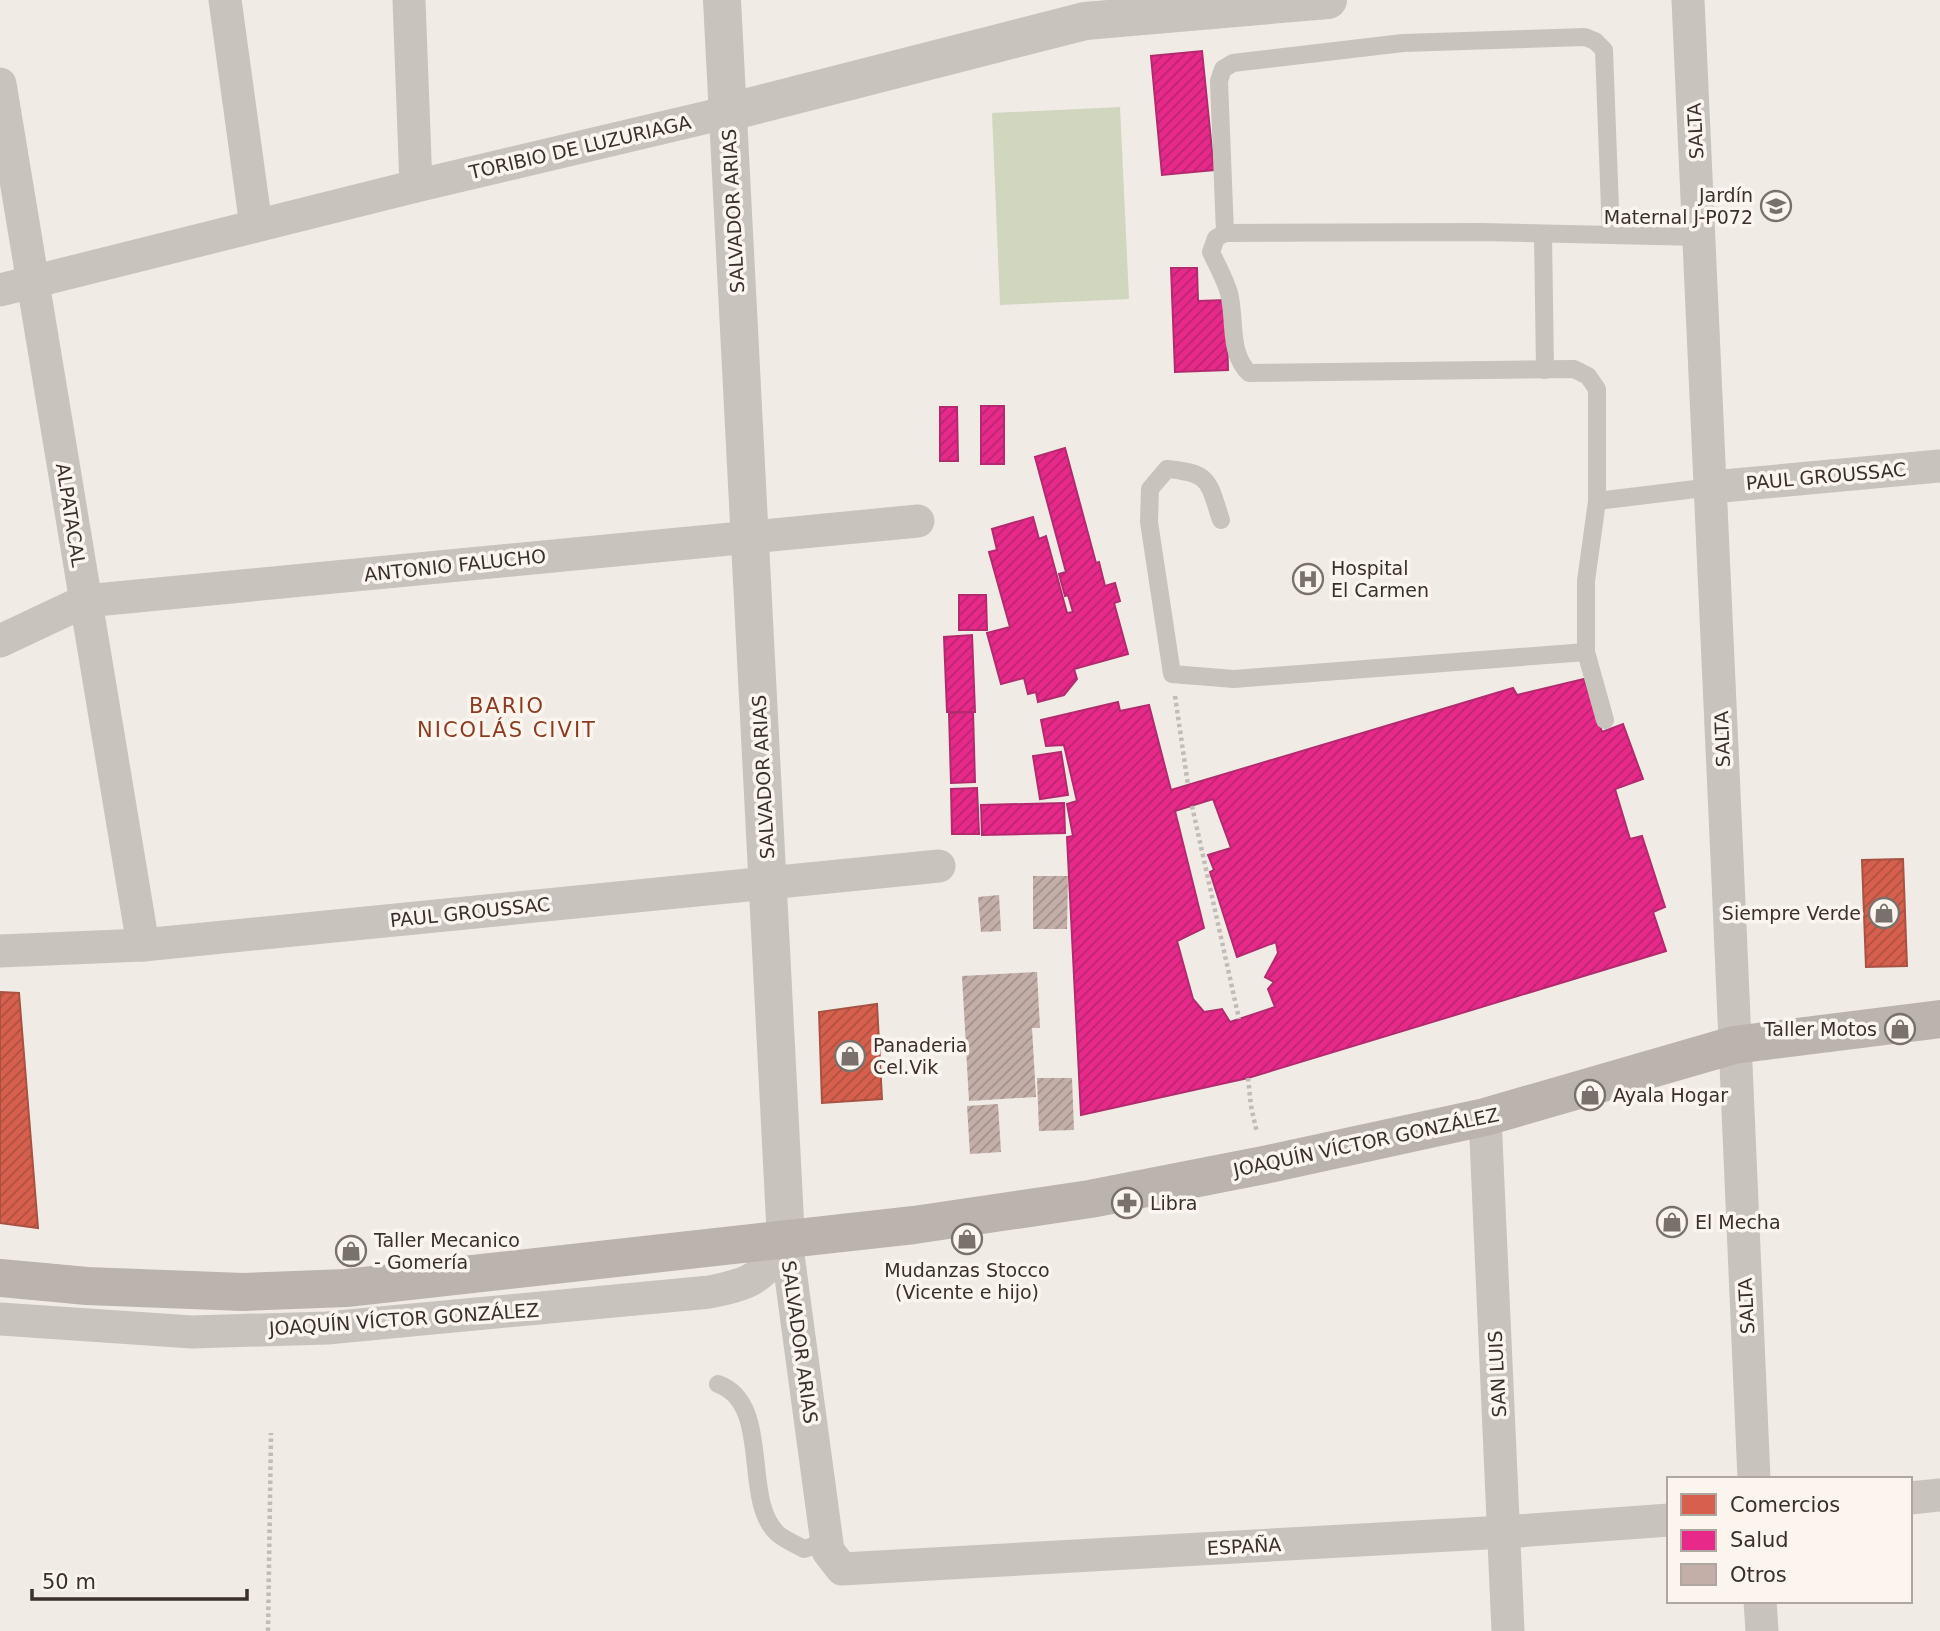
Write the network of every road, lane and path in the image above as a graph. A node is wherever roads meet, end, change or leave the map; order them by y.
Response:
1 (225, 0) edge
2 (409, 0) edge
3 (722, 0) edge
4 (1328, 0) edge
5 (1688, 0) edge
6 (1085, 11) edge
7 (0, 84) edge
8 (729, 112) junction
9 (416, 186) junction
10 (256, 226) junction
11 (1225, 233) junction
12 (1543, 234) junction
13 (1611, 235) junction
14 (1701, 237) junction
15 (32, 282) junction
16 (0, 290) edge
17 (1545, 370) junction
18 (1940, 466) edge
19 (1712, 487) junction
20 (1597, 502) junction
21 (1222, 520) dead end
22 (918, 521) dead end
23 (750, 536) junction
24 (85, 601) junction
25 (0, 640) edge
26 (1586, 652) junction
27 (1172, 674) junction
28 (1605, 720) dead end
29 (1188, 785) dead end
30 (1192, 806) dead end
31 (939, 866) dead end
32 (768, 882) junction
33 (144, 945) junction
34 (0, 951) edge
35 (1239, 1019) dead end
36 (1940, 1019) edge
37 (1734, 1045) junction
38 (1248, 1078) dead end
39 (1485, 1117) junction
40 (1265, 1165) junction
41 (786, 1240) junction
42 (0, 1278) edge
43 (0, 1319) edge
44 (718, 1384) dead end
45 (271, 1433) dead end
46 (1754, 1477) edge
47 (1940, 1495) edge
48 (1912, 1498) edge
49 (1667, 1520) edge
50 (1503, 1532) junction
51 (827, 1546) junction
52 (1760, 1603) edge
53 (268, 1631) edge
54 (1508, 1631) edge
55 (1762, 1631) edge

1 - 10 street
2 - 9 street
3 - 8 street, SALVADOR ARIAS
4 - 6 street, TORIBIO DE LUZURIAGA
5 - 14 street, SALTA
6 - 8 street, TORIBIO DE LUZURIAGA
7 - 15 street, ALPATACAL
8 - 9 street, TORIBIO DE LUZURIAGA
8 - 23 street, SALVADOR ARIAS
9 - 10 street, TORIBIO DE LUZURIAGA
10 - 15 street, TORIBIO DE LUZURIAGA
11 - 12 lane
11 - 13 lane
11 - 17 lane
12 - 13 lane
12 - 17 lane
13 - 14 lane
14 - 19 street, SALTA
15 - 16 street, TORIBIO DE LUZURIAGA
15 - 24 street, ALPATACAL
17 - 20 lane
18 - 19 street, PAUL GROUSSAC
19 - 20 lane
19 - 37 street, SALTA
20 - 26 lane
21 - 27 lane
22 - 23 street, ANTONIO FALUCHO
23 - 24 street, ANTONIO FALUCHO
23 - 32 street, SALVADOR ARIAS
24 - 25 street, ANTONIO FALUCHO
24 - 33 street, ALPATACAL
26 - 27 lane
26 - 28 lane
27 - 29 path
30 - 35 path
31 - 32 street, PAUL GROUSSAC
32 - 33 street, PAUL GROUSSAC
32 - 41 street, SALVADOR ARIAS
33 - 34 street, PAUL GROUSSAC
36 - 37 main road, JOAQUÍN VÍCTOR GONZÁLEZ
37 - 39 main road, JOAQUÍN VÍCTOR GONZÁLEZ
37 - 46 street, SALTA
38 - 40 path
39 - 40 main road, JOAQUÍN VÍCTOR GONZÁLEZ
39 - 50 street, SAN LUIS
40 - 41 main road, JOAQUÍN VÍCTOR GONZÁLEZ
41 - 42 main road, JOAQUÍN VÍCTOR GONZÁLEZ
41 - 43 street, JOAQUÍN VÍCTOR GONZÁLEZ
41 - 51 street, SALVADOR ARIAS
44 - 51 lane
45 - 53 path
47 - 48 street
49 - 50 street, ESPAÑA
50 - 51 street, ESPAÑA
50 - 54 street, SAN LUIS
52 - 55 street

